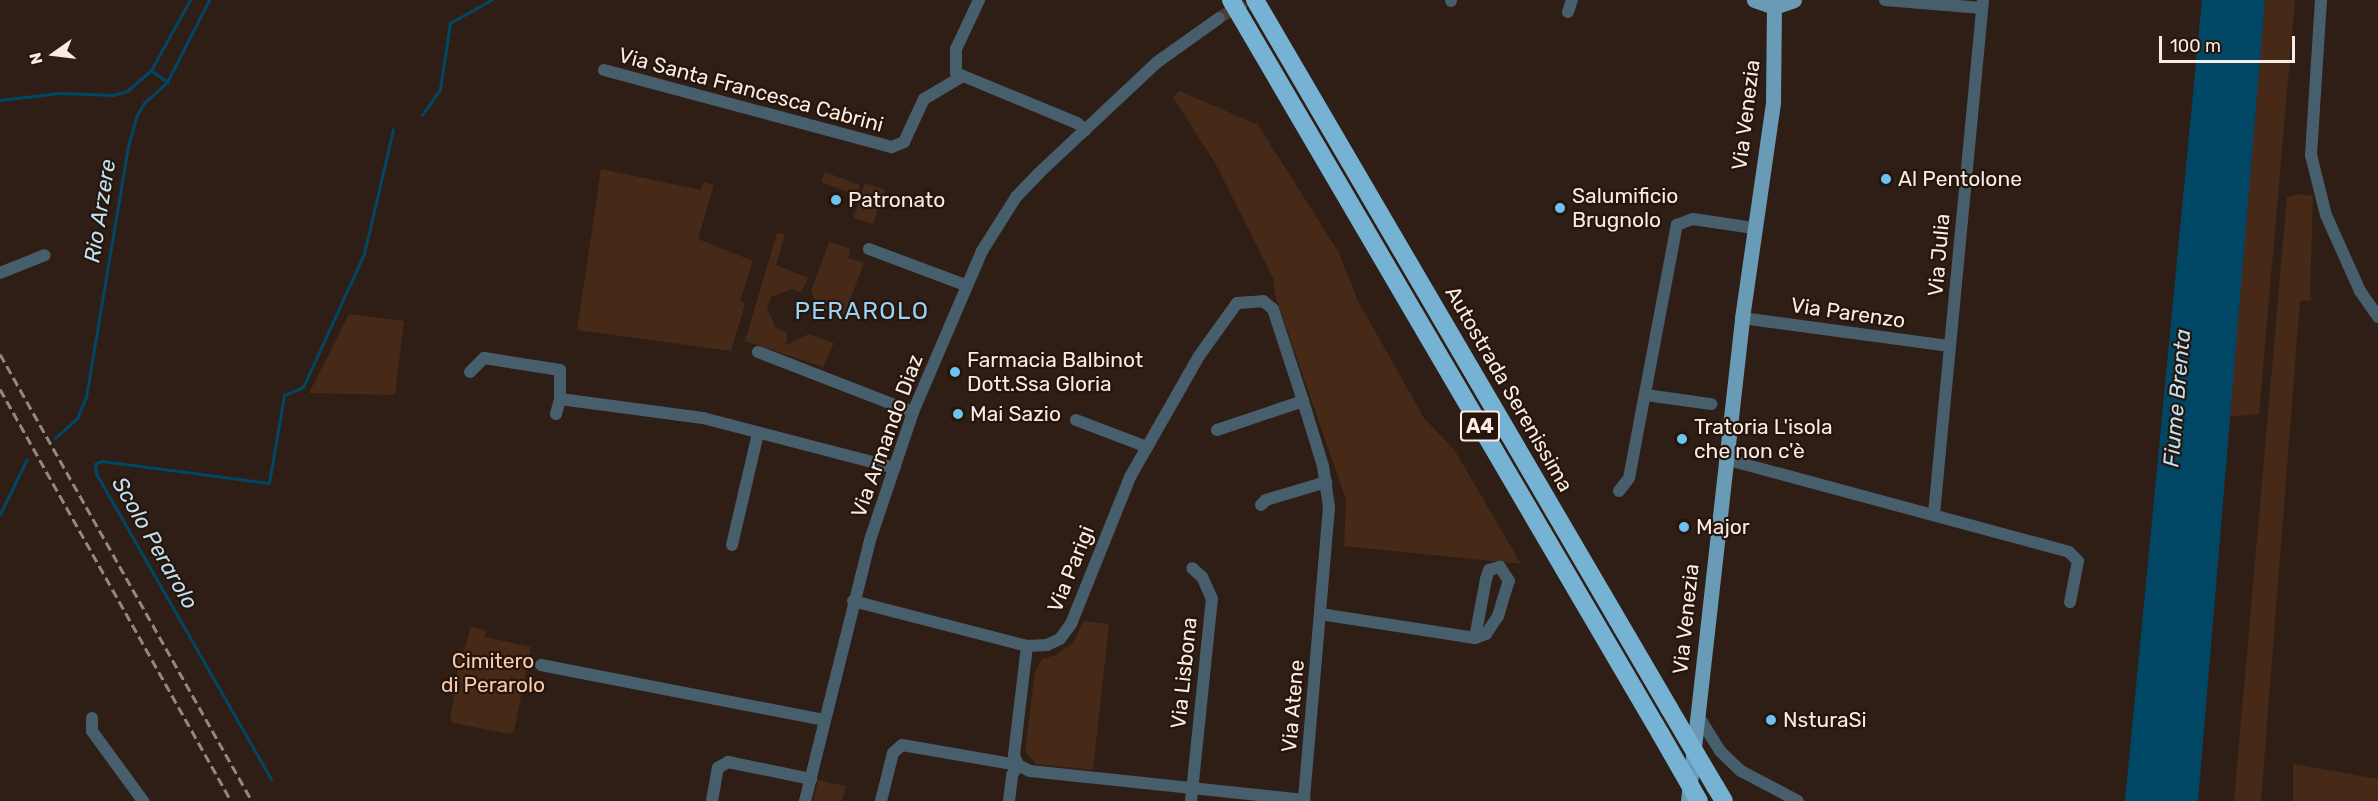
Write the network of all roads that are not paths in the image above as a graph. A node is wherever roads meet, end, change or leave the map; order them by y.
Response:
1 (979, 0) edge
2 (1231, 0) edge
3 (1255, 0) edge
4 (1755, 0) edge
5 (1795, 0) edge
6 (1885, 0) edge
7 (2321, 0) edge
8 (1982, 4) edge
9 (1774, 7) junction
10 (1219, 18) tunnel mouth
11 (603, 70) dead end
12 (961, 77) junction
13 (1085, 130) junction
14 (1753, 228) junction
15 (869, 249) dead end
16 (45, 255) dead end
17 (0, 273) edge
18 (965, 285) junction
19 (1254, 299) joint
20 (2378, 317) edge
21 (1742, 318) junction
22 (1950, 346) junction
23 (758, 352) dead end
24 (470, 372) dead end
25 (1646, 394) junction
26 (560, 399) junction
27 (1303, 402) junction
28 (1711, 404) dead end
29 (913, 412) junction
30 (556, 414) dead end
31 (1076, 420) dead end
32 (1217, 430) dead end
33 (758, 433) junction
34 (1147, 447) junction
35 (1725, 459) junction
36 (895, 468) junction
37 (1326, 482) junction
38 (1619, 491) dead end
39 (1261, 505) dead end
40 (1934, 514) junction
41 (732, 545) dead end
42 (1192, 568) dead end
43 (853, 601) junction
44 (2070, 602) dead end
45 (1320, 614) junction
46 (1475, 638) junction
47 (1027, 646) junction
48 (541, 664) dead end
49 (92, 718) dead end
50 (824, 720) junction
51 (1696, 721) junction
52 (1018, 765) junction
53 (810, 779) junction
54 (1719, 794) edge
55 (1191, 795) edge
56 (143, 801) edge
57 (712, 801) edge
58 (805, 801) edge
59 (880, 801) edge
60 (1009, 801) edge
61 (1304, 801) edge
62 (1688, 801) edge
63 (1699, 801) edge
64 (1798, 801) edge

1 - 12 street
2 - 63 highway, Autostrada Serenissima / A4, bridge
3 - 54 highway, Autostrada Serenissima / A4, bridge
4 - 9 main road
5 - 9 main road
6 - 8 street
7 - 20 street
8 - 22 street, Via Julia
9 - 14 main road, Via Venezia
10 - 13 street, Via Armando Diaz
11 - 12 street, Via Santa Francesca Cabrini
12 - 13 street
13 - 18 street, Via Armando Diaz
14 - 21 main road, Via Venezia
14 - 25 street
15 - 18 street
16 - 17 street
18 - 29 street, Via Armando Diaz
19 - 27 street, Via Atene
19 - 34 street, Via Parigi
21 - 22 street, Via Parenzo
21 - 35 main road, Via Venezia
22 - 40 street, Via Julia
23 - 29 street
24 - 26 street
25 - 28 street
25 - 38 street
26 - 30 street
26 - 33 street
27 - 32 street
27 - 37 street, Via Atene
29 - 36 street, Via Armando Diaz
31 - 34 street
33 - 36 street
33 - 41 street
34 - 47 street, Via Parigi
35 - 40 street
35 - 51 main road, Via Venezia
36 - 43 street, Via Armando Diaz
37 - 39 street
37 - 45 street, Via Atene
40 - 44 street
42 - 55 street, Via Lisbona
43 - 47 street, Via Parigi
43 - 50 street, Via Armando Diaz
45 - 46 street
45 - 61 street, Via Atene
46 - 46 street
47 - 52 street
48 - 50 street
49 - 56 street
50 - 53 street, Via Armando Diaz
51 - 62 main road, Via Venezia
51 - 64 street
52 - 55 street
52 - 59 street
52 - 60 street
53 - 57 street
53 - 58 street, Via Armando Diaz
55 - 61 street

